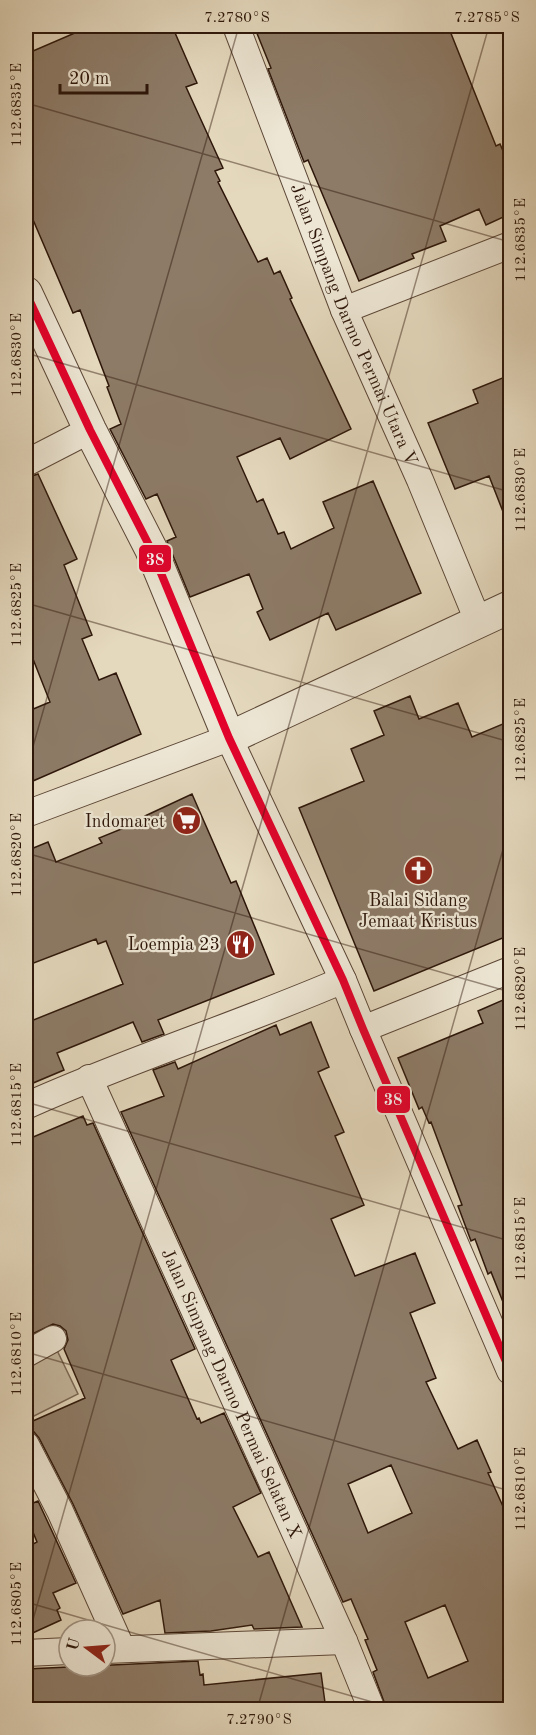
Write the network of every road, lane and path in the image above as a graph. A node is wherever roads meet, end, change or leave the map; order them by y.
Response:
1 (236, 26) edge
2 (510, 245) edge
3 (26, 293) edge
4 (344, 310) junction
5 (90, 430) junction
6 (26, 463) edge
7 (510, 607) edge
8 (478, 621) junction
9 (229, 738) junction
10 (26, 814) edge
11 (510, 970) edge
12 (344, 980) junction
13 (363, 1029) junction
14 (89, 1078) junction
15 (26, 1106) edge
16 (53, 1339) dead end
17 (26, 1354) edge
18 (510, 1371) edge
19 (26, 1445) edge
20 (102, 1618) edge
21 (344, 1641) junction
22 (117, 1649) edge
23 (57, 1652) edge
24 (26, 1653) edge
25 (372, 1710) edge

1 - 4 street, Jalan Simpang Darmo Permai Utara V
2 - 4 street
3 - 5 street
4 - 8 street, Jalan Simpang Darmo Permai Utara V
5 - 6 street
5 - 9 street
7 - 8 street
8 - 9 street
9 - 10 street
9 - 12 street
11 - 13 street
12 - 13 street
12 - 14 street
13 - 18 street
14 - 15 street
14 - 21 street, Jalan Simpang Darmo Permai Selatan X
16 - 17 street
19 - 20 street
21 - 22 street
21 - 25 street, Jalan Simpang Darmo Permai Selatan X
23 - 24 street

